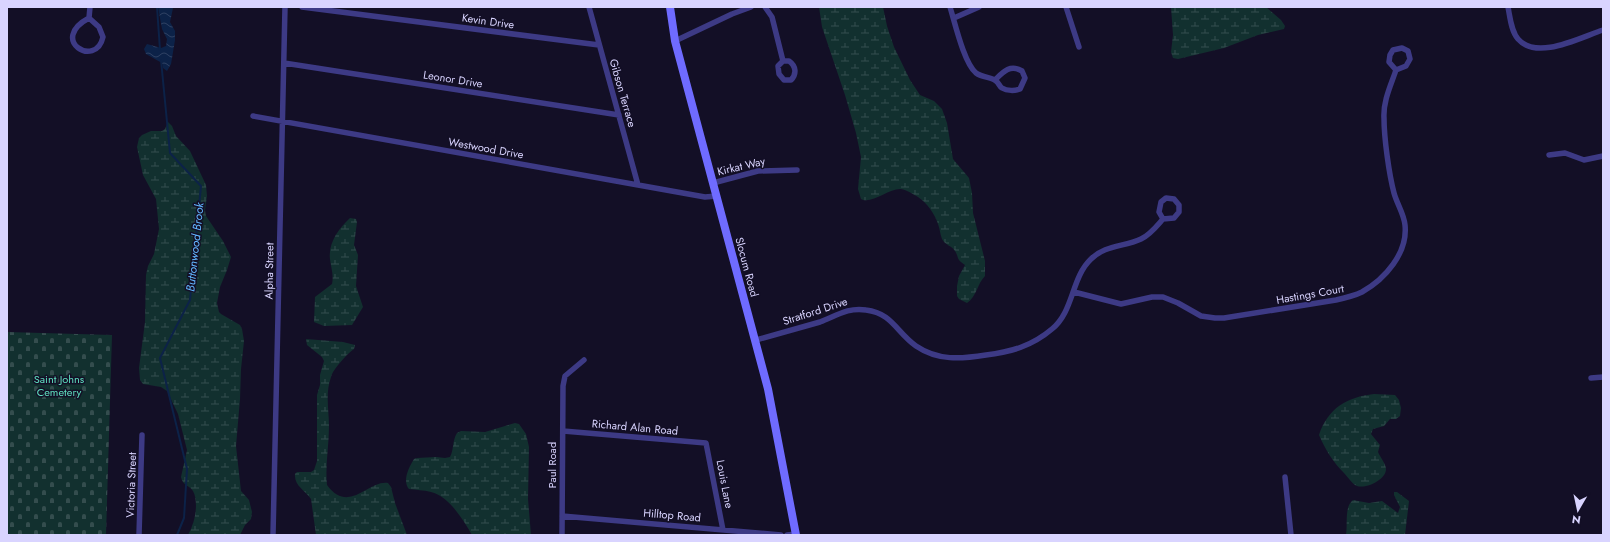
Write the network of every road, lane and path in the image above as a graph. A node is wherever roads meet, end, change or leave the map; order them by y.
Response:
1 (90, 7) edge
2 (285, 7) edge
3 (302, 7) edge
4 (588, 7) edge
5 (670, 7) edge
6 (751, 7) edge
7 (765, 7) edge
8 (950, 7) edge
9 (979, 7) edge
10 (1066, 7) edge
11 (1508, 7) edge
12 (89, 18) junction
13 (954, 18) junction
14 (1603, 30) edge
15 (675, 40) junction
16 (599, 45) junction
17 (1079, 47) dead end
18 (783, 61) dead end
19 (284, 63) junction
20 (1396, 70) dead end
21 (995, 80) junction
22 (619, 115) junction
23 (253, 116) dead end
24 (282, 120) junction
25 (1550, 155) dead end
26 (1603, 156) edge
27 (797, 170) dead end
28 (713, 183) junction
29 (638, 185) junction
30 (716, 196) junction
31 (1163, 219) dead end
32 (1074, 292) junction
33 (756, 340) junction
34 (584, 360) dead end
35 (1603, 377) edge
36 (1592, 378) dead end
37 (562, 431) junction
38 (142, 435) dead end
39 (706, 443) joint
40 (1285, 477) dead end
41 (562, 516) junction
42 (724, 530) junction
43 (139, 535) edge
44 (273, 535) edge
45 (562, 535) edge
46 (781, 535) edge
47 (793, 535) edge
48 (1291, 535) edge

1 - 12 street
2 - 19 street, Alpha Street
3 - 16 street, Kevin Drive
4 - 16 street, Gibson Terrace
5 - 15 main road, Slocum Road
6 - 15 street
7 - 18 street
8 - 13 street
9 - 13 street
10 - 17 street
11 - 14 street
12 - 12 street
13 - 21 street
15 - 28 main road, Slocum Road
16 - 22 street, Gibson Terrace
19 - 22 street, Leonor Drive
19 - 24 street, Alpha Street
20 - 32 street, Hastings Court
21 - 21 street
22 - 29 street, Gibson Terrace
23 - 24 street, Westwood Drive
24 - 29 street, Westwood Drive
24 - 44 street, Alpha Street
25 - 26 street
27 - 28 street, Kirkat Way
28 - 30 main road, Slocum Road
29 - 30 street, Westwood Drive
30 - 33 main road, Slocum Road
31 - 32 street, Stratford Drive
32 - 33 street, Stratford Drive
33 - 47 main road, Slocum Road
34 - 37 street, Paul Road
35 - 36 street
37 - 39 street, Richard Alan Road
37 - 41 street, Paul Road
38 - 43 street, Victoria Street
39 - 42 street, Louis Lane
40 - 48 street
41 - 42 street, Hilltop Road
41 - 45 street, Paul Road
42 - 46 street, Hilltop Road

